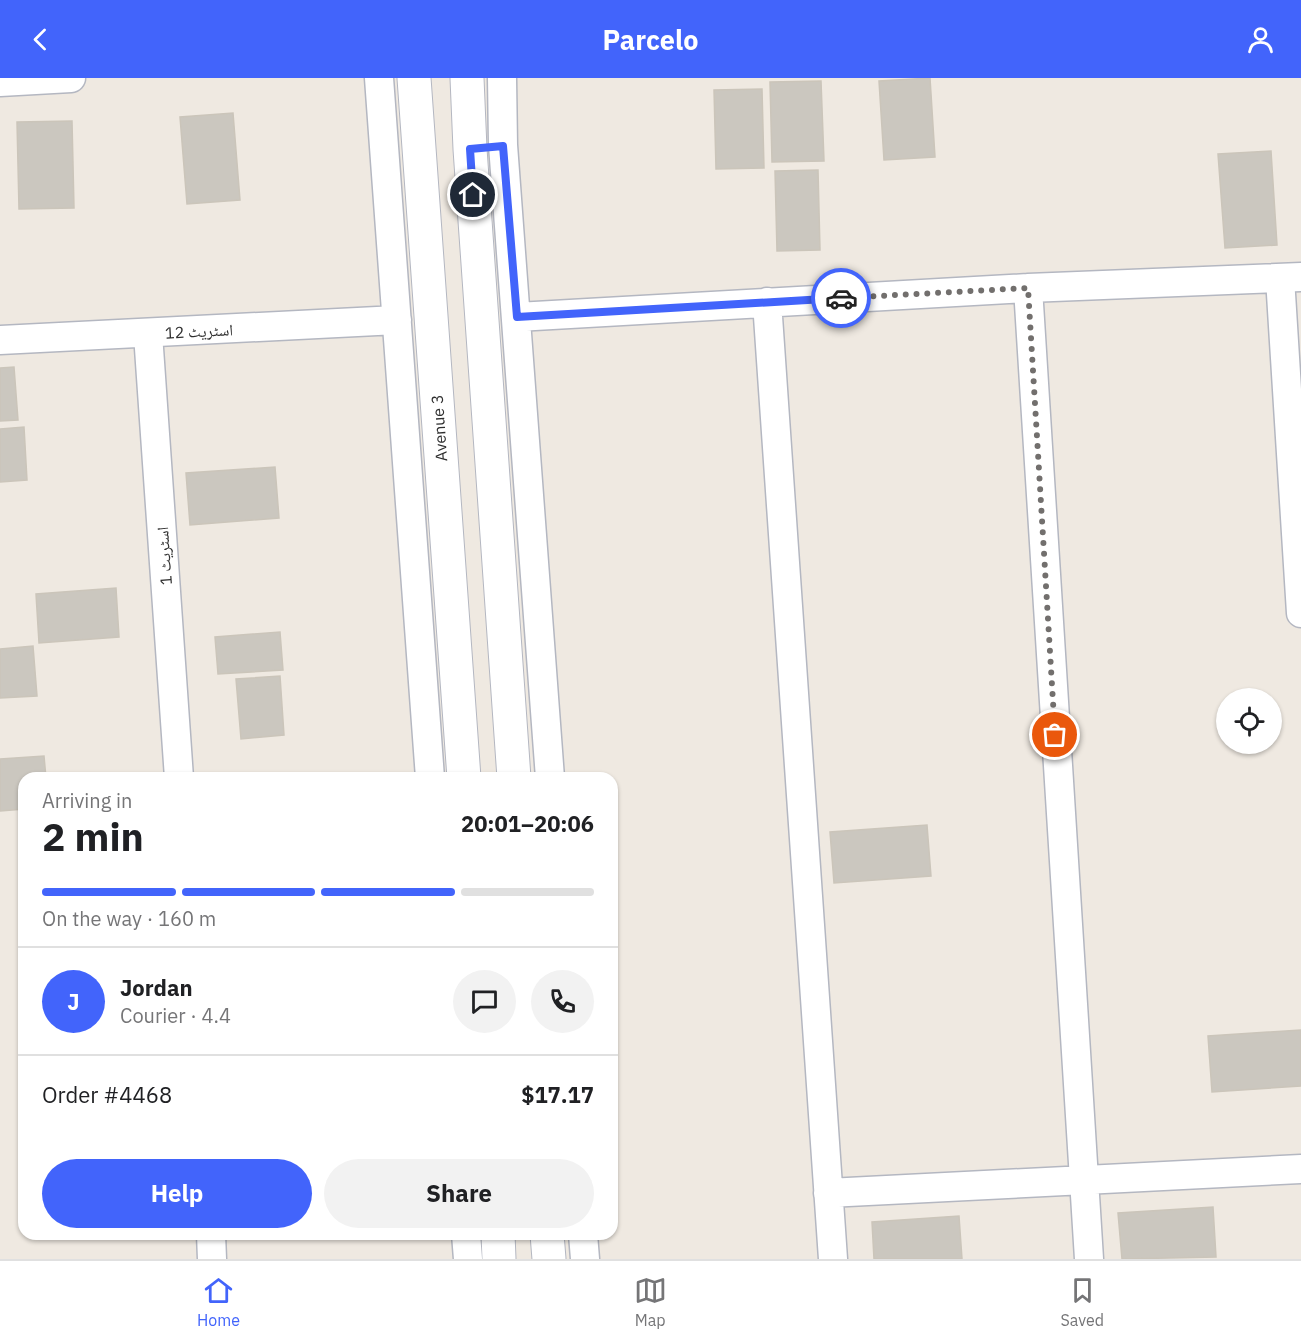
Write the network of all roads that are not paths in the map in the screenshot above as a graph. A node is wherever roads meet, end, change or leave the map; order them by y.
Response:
1 (70, 78) edge
2 (379, 78) edge
3 (414, 78) edge
4 (467, 78) edge
5 (502, 78) edge
6 (0, 81) edge
7 (503, 146) junction
8 (470, 149) junction
9 (421, 160) junction
10 (386, 161) junction
11 (1290, 277) edge
12 (1028, 288) junction
13 (767, 302) junction
14 (517, 317) junction
15 (397, 320) junction
16 (148, 334) junction
17 (0, 340) edge
18 (1301, 613) edge
19 (179, 772) edge
20 (430, 772) edge
21 (464, 772) edge
22 (514, 772) edge
23 (550, 772) edge
24 (1301, 1169) edge
25 (1083, 1181) junction
26 (828, 1193) junction
27 (211, 1240) edge
28 (466, 1240) edge
29 (498, 1240) edge
30 (547, 1240) edge
31 (583, 1240) edge
32 (212, 1259) edge
33 (468, 1259) edge
34 (500, 1259) edge
35 (549, 1259) edge
36 (585, 1259) edge
37 (833, 1259) edge
38 (1089, 1259) edge

1 - 6 street
2 - 10 street
3 - 9 main road, Avenue 3
4 - 8 main road
5 - 7 street
7 - 8 street
7 - 14 street
8 - 22 main road
9 - 10 street
9 - 21 main road, Avenue 3
10 - 15 street
11 - 12 street
11 - 18 street
12 - 13 street
12 - 25 street
13 - 14 street
13 - 26 street
14 - 23 street
15 - 16 street, اسٹریٹ 12
15 - 20 street
16 - 17 street, اسٹریٹ 12
16 - 19 street, اسٹریٹ 1
24 - 25 street
25 - 26 street
25 - 38 street
26 - 37 street
27 - 32 street
28 - 33 street
29 - 34 main road
30 - 35 main road
31 - 36 street

